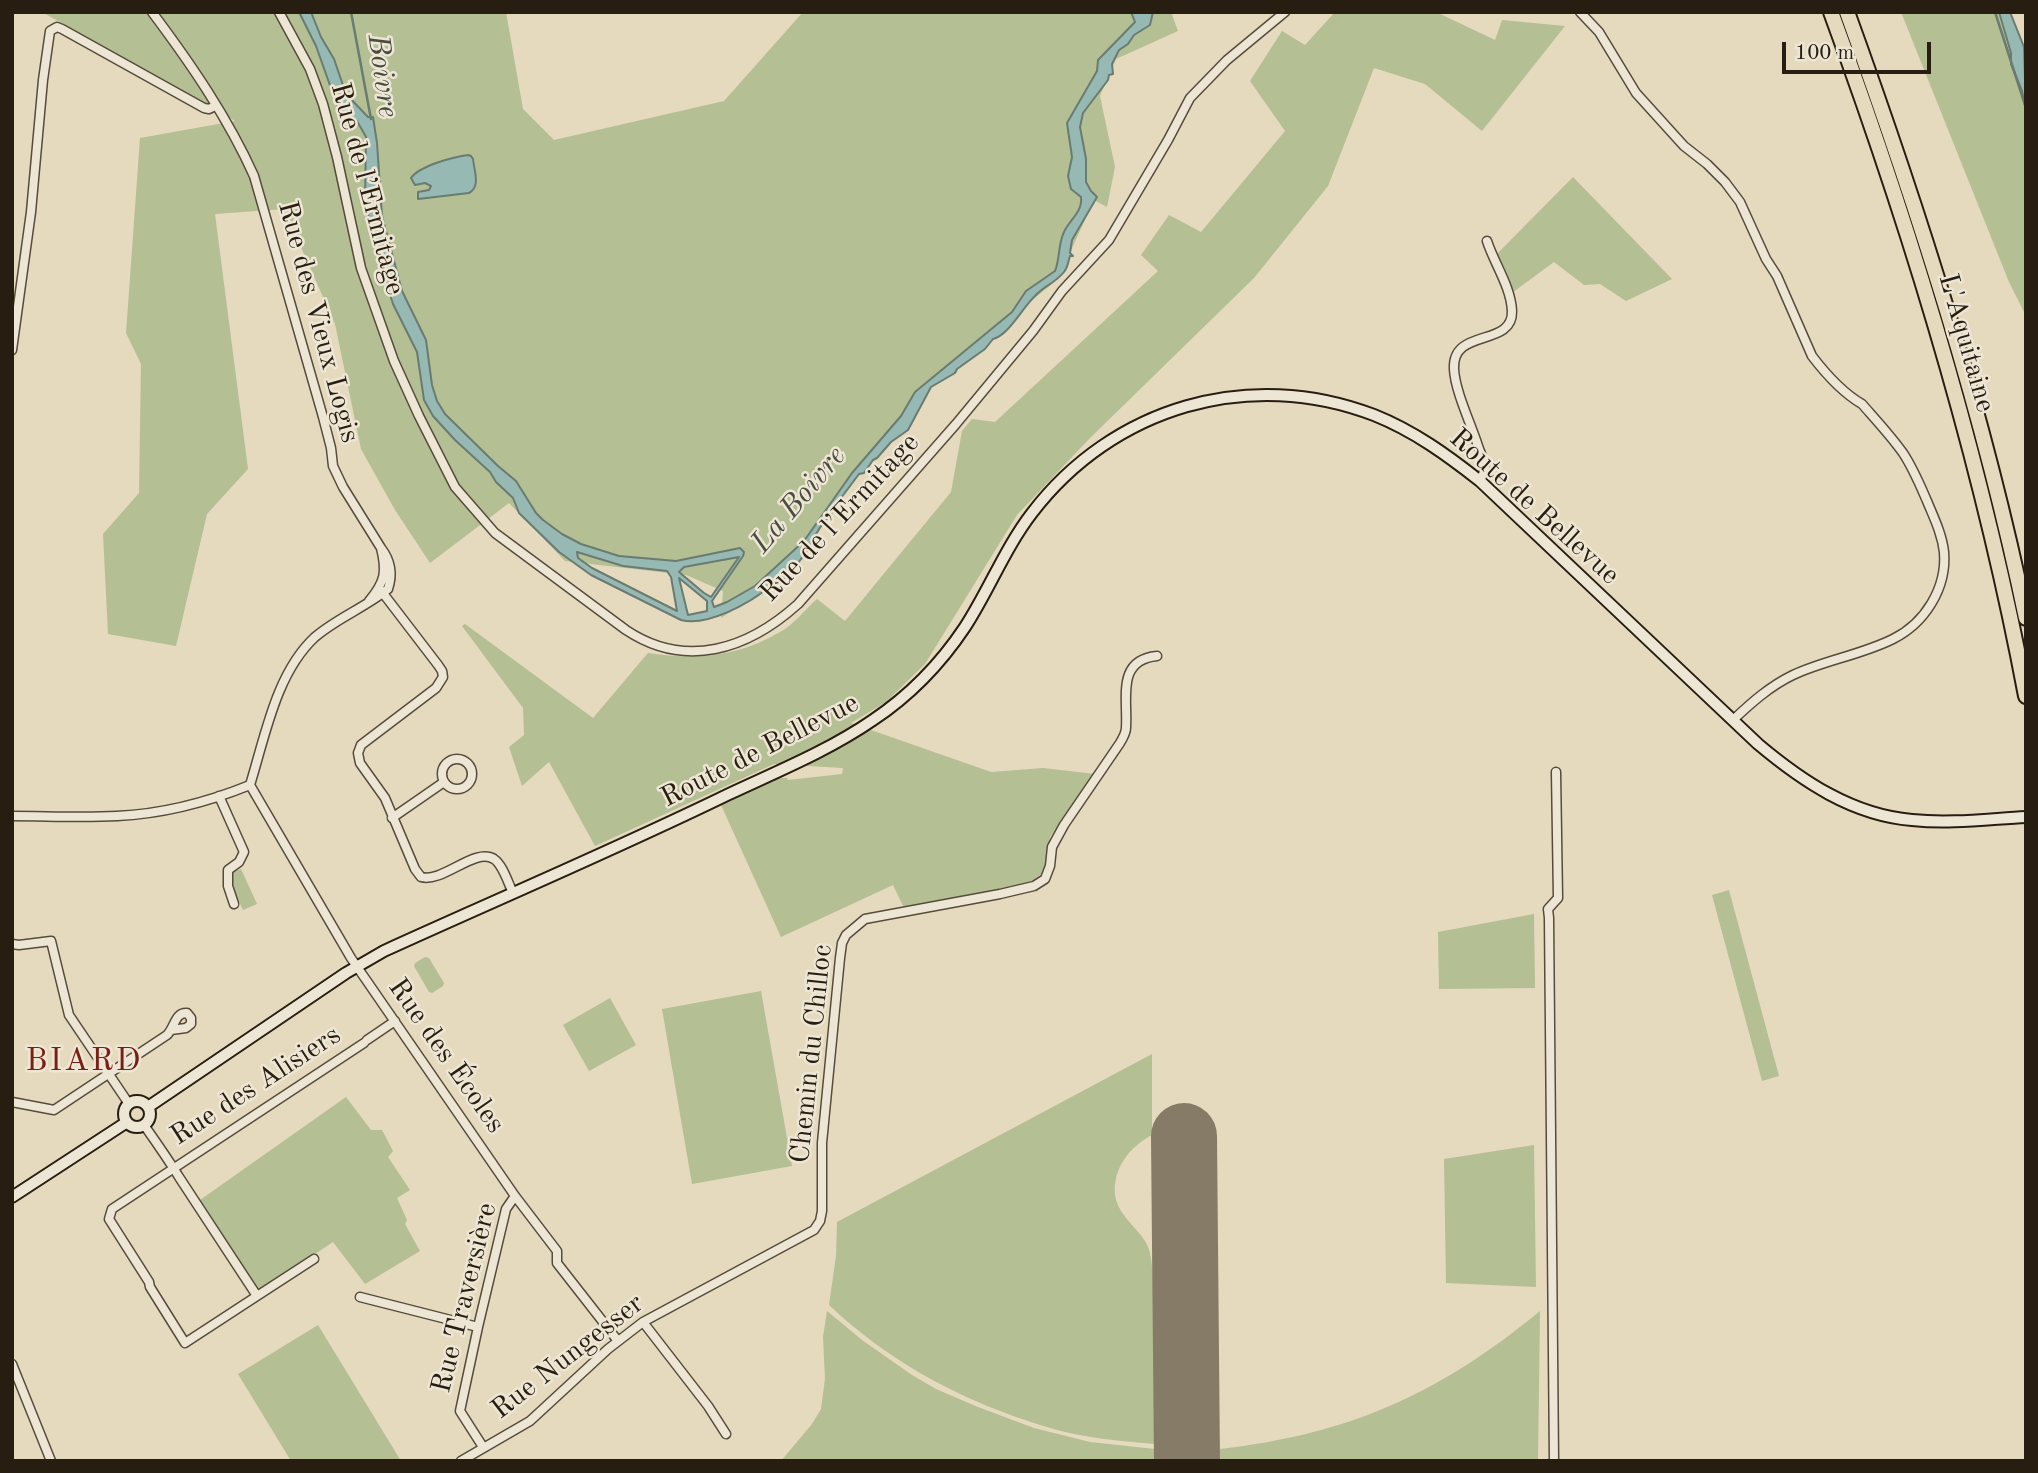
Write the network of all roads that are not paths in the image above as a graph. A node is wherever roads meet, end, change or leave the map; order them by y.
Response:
1 (152, 12) edge
2 (279, 12) edge
3 (1285, 12) edge
4 (1580, 12) edge
5 (1831, 12) edge
6 (1847, 12) edge
7 (215, 106) junction
8 (1487, 240) dead end
9 (12, 350) edge
10 (1480, 481) junction
11 (382, 590) junction
12 (2026, 618) edge
13 (1157, 656) dead end
14 (2026, 696) edge
15 (1733, 720) junction
16 (1556, 772) dead end
17 (444, 782) dead end
18 (250, 785) junction
19 (219, 796) junction
20 (12, 816) edge
21 (2021, 817) edge
22 (392, 818) junction
23 (513, 893) junction
24 (234, 904) dead end
25 (12, 944) edge
26 (357, 966) junction
27 (395, 1021) junction
28 (172, 1030) dead end
29 (109, 1074) junction
30 (12, 1102) edge
31 (129, 1104) junction
32 (148, 1107) junction
33 (127, 1122) junction
34 (144, 1125) junction
35 (173, 1168) junction
36 (515, 1196) junction
37 (12, 1197) edge
38 (814, 1230) joint
39 (314, 1259) dead end
40 (257, 1296) junction
41 (360, 1297) dead end
42 (643, 1322) junction
43 (478, 1326) junction
44 (618, 1341) junction
45 (12, 1364) edge
46 (726, 1434) dead end
47 (483, 1447) junction
48 (51, 1461) edge
49 (461, 1461) edge
50 (1554, 1461) edge

1 - 7 street, Rue des Vieux Logis
2 - 3 street, Rue de l’Ermitage
4 - 15 street
5 - 14 highway, L'Aquitaine
6 - 12 highway, L'Aquitaine
7 - 9 street
7 - 11 street, Rue des Vieux Logis
8 - 10 street
10 - 15 street, Route de Bellevue
10 - 23 street, Route de Bellevue
11 - 18 street
11 - 22 street
13 - 38 street, Chemin du Chilloc
15 - 21 street, Route de Bellevue
16 - 50 street
17 - 22 street
18 - 19 street
18 - 26 street, Rue des Écoles
19 - 20 street
19 - 24 street
22 - 23 street
23 - 26 street, Route de Bellevue
25 - 29 street
26 - 27 street, Rue des Écoles
26 - 32 street, Route de Bellevue
27 - 35 street, Rue des Alisiers
27 - 36 street, Rue des Écoles
28 - 29 street
29 - 30 street
29 - 31 street
31 - 32 street
31 - 33 street
32 - 34 street
33 - 34 street
33 - 37 street
34 - 35 street
35 - 40 street
35 - 40 street, Rue des Alisiers
36 - 43 street, Rue Traversière
36 - 44 street, Rue des Écoles
38 - 42 street, Rue Nungesser
39 - 40 street
41 - 43 street
42 - 44 street, Rue Nungesser
42 - 46 street
43 - 47 street, Rue Traversière
44 - 47 street, Rue Nungesser
45 - 48 street
47 - 49 street, Rue Nungesser

